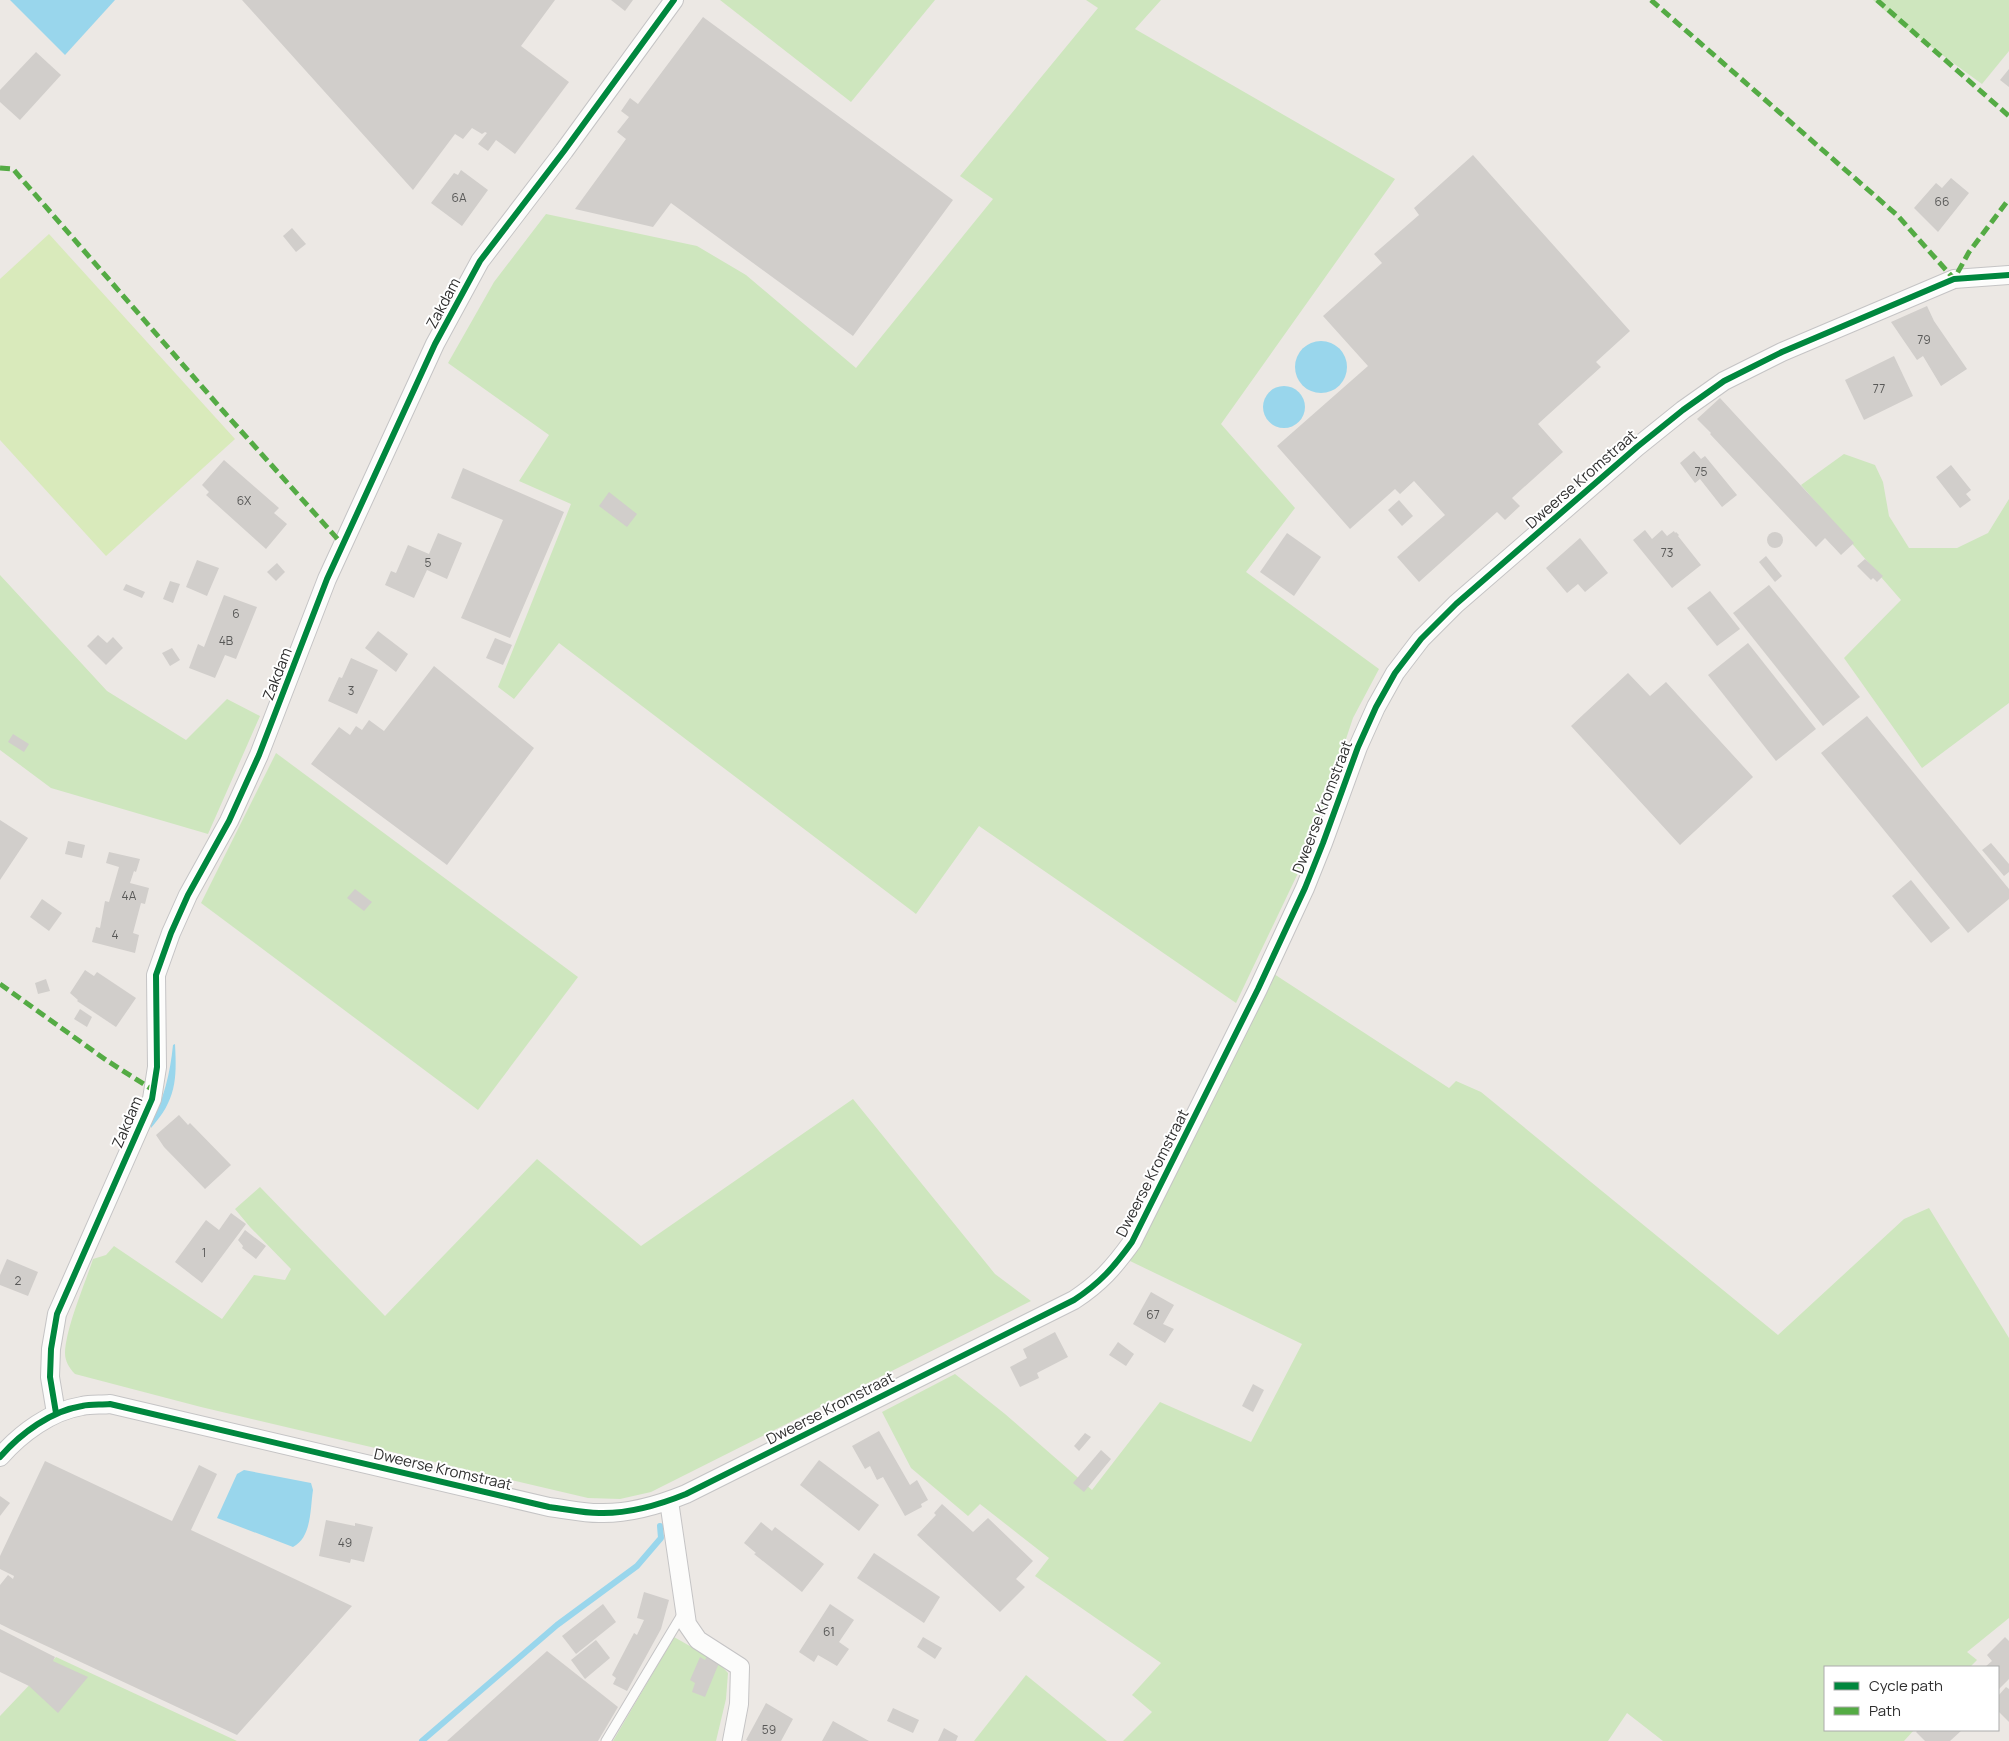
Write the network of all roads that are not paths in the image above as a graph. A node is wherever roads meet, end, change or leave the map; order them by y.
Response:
1 (674, 0) edge
2 (2009, 275) edge
3 (56, 1414) junction
4 (0, 1457) edge
5 (669, 1501) junction
6 (685, 1610) junction
7 (606, 1741) edge
8 (732, 1741) edge

1 - 3 street, Zakdam
2 - 5 street, Dweerse Kromstraat
3 - 4 street, Dweerse Kromstraat
3 - 5 street, Dweerse Kromstraat
5 - 6 street
6 - 7 lane
6 - 8 street

